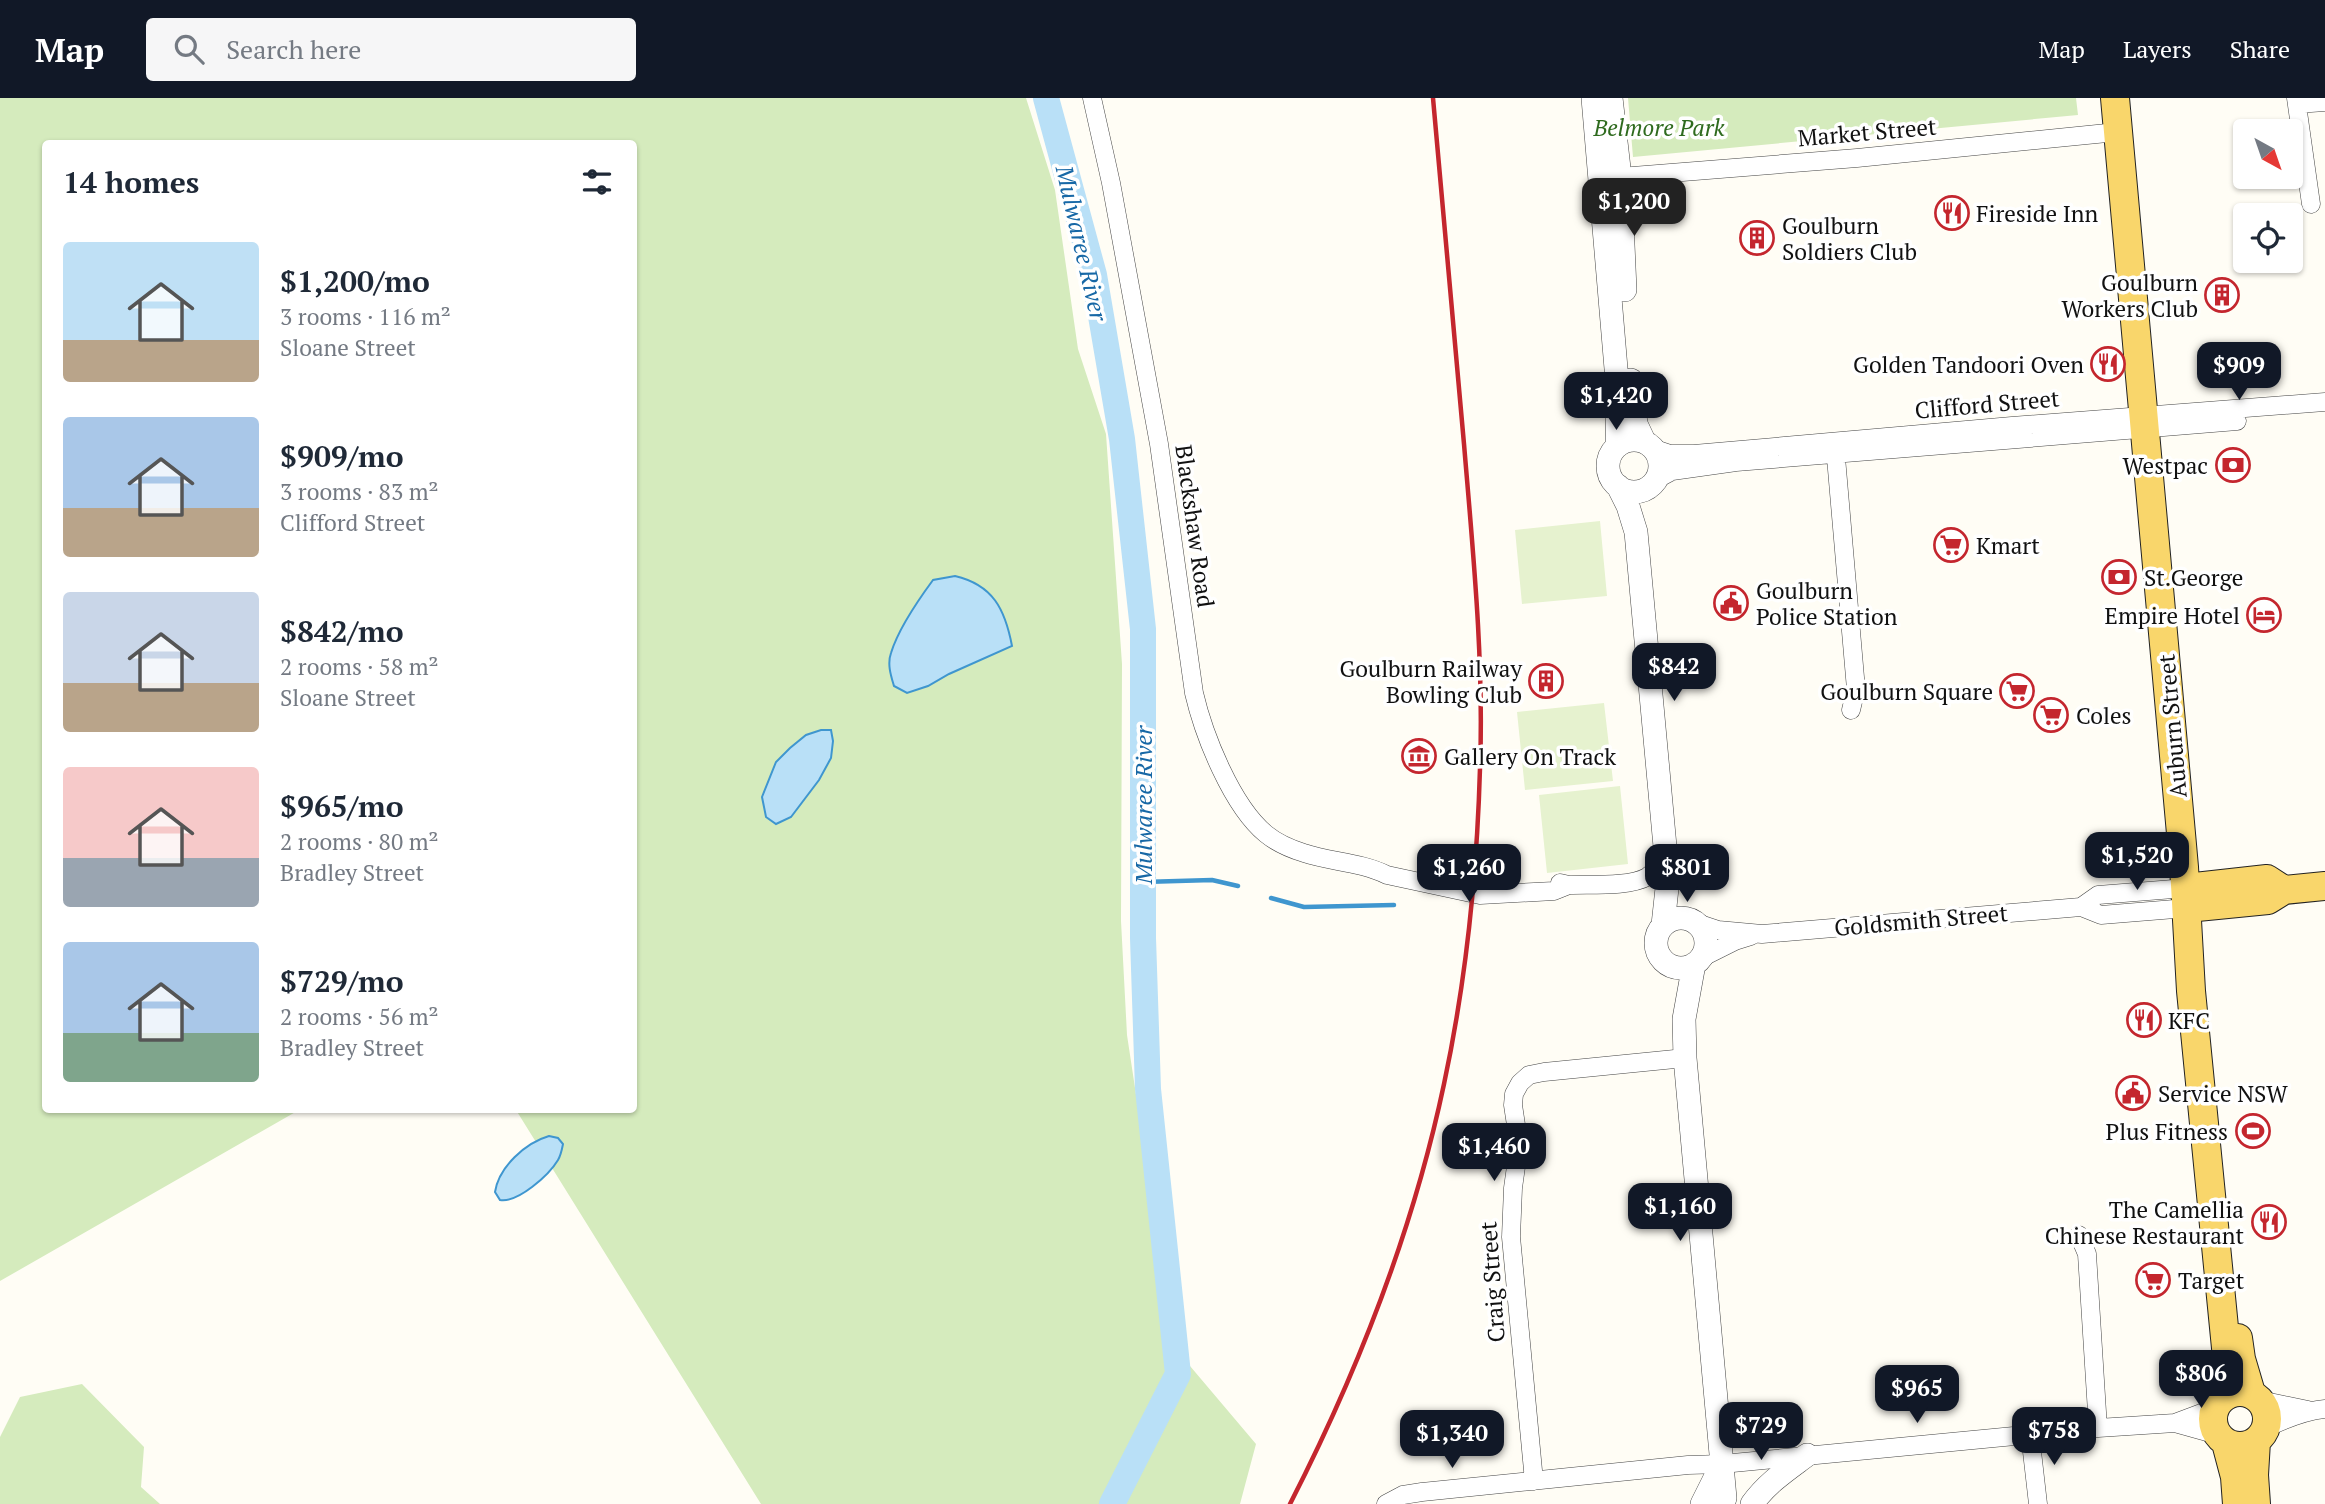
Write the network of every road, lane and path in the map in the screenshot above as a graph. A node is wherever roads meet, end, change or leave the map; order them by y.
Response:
1 (1092, 98) edge
2 (1593, 98) edge
3 (1611, 98) edge
4 (2115, 98) edge
5 (2132, 98) edge
6 (2296, 101) edge
7 (2325, 102) edge
8 (2117, 132) junction
9 (1620, 177) junction
10 (2311, 204) dead end
11 (1609, 280) junction
12 (2325, 402) edge
13 (2325, 414) edge
14 (2151, 423) junction
15 (1649, 445) junction
16 (1617, 446) junction
17 (1835, 449) junction
18 (1651, 484) junction
19 (1618, 486) junction
20 (1636, 532) junction
21 (1850, 710) dead end
22 (1665, 849) junction
23 (1668, 879) junction
24 (1631, 882) junction
25 (2325, 886) edge
26 (2192, 897) junction
27 (1665, 914) junction
28 (1692, 921) junction
29 (1762, 934) junction
30 (1698, 961) junction
31 (1666, 963) junction
32 (1684, 1019) junction
33 (1685, 1058) junction
34 (2079, 1235) dead end
35 (2318, 1410) edge
36 (2232, 1412) junction
37 (2175, 1423) junction
38 (2098, 1428) junction
39 (2030, 1434) junction
40 (2261, 1435) junction
41 (1807, 1455) junction
42 (1722, 1464) junction
43 (1534, 1481) junction
44 (1386, 1504) edge
45 (1702, 1504) edge
46 (1723, 1504) edge
47 (1752, 1504) edge
48 (2038, 1504) edge
49 (2237, 1504) edge
50 (2256, 1504) edge

1 - 24 street, Blackshaw Road
2 - 11 street
3 - 9 street
4 - 8 main road, Auburn Street
5 - 14 main road, Auburn Street
6 - 7 street
6 - 10 street
8 - 9 street, Market Street
8 - 14 main road, Auburn Street
9 - 11 street
9 - 15 street
11 - 16 street
12 - 14 street, Clifford Street
13 - 14 street, Clifford Street
14 - 17 street, Clifford Street
14 - 26 main road, Auburn Street
15 - 16 street
15 - 17 street, Clifford Street
15 - 18 street
16 - 19 street
17 - 18 street, Clifford Street
17 - 21 street
18 - 19 street
18 - 20 street
19 - 20 street
20 - 22 street
22 - 23 street
22 - 24 street
23 - 27 street
23 - 28 street
24 - 27 street, Blackshaw Road
25 - 26 main road, Goldsmith Street
26 - 29 street, Goldsmith Street
26 - 36 main road, Auburn Street
27 - 28 street
27 - 31 street
28 - 29 street, Goldsmith Street
28 - 30 street
29 - 30 street, Goldsmith Street
30 - 31 street
30 - 32 street
31 - 32 street
32 - 33 street
33 - 42 street
33 - 43 street, Craig Street
34 - 38 street
35 - 36 street
35 - 40 street
36 - 37 street
36 - 37 street
36 - 40 main road
36 - 40 main road
36 - 49 main road, Auburn Street
37 - 38 street
38 - 39 street
39 - 41 street
39 - 48 street
40 - 50 main road
41 - 42 street
41 - 47 street
42 - 43 street
42 - 45 street
42 - 46 street
43 - 44 street

